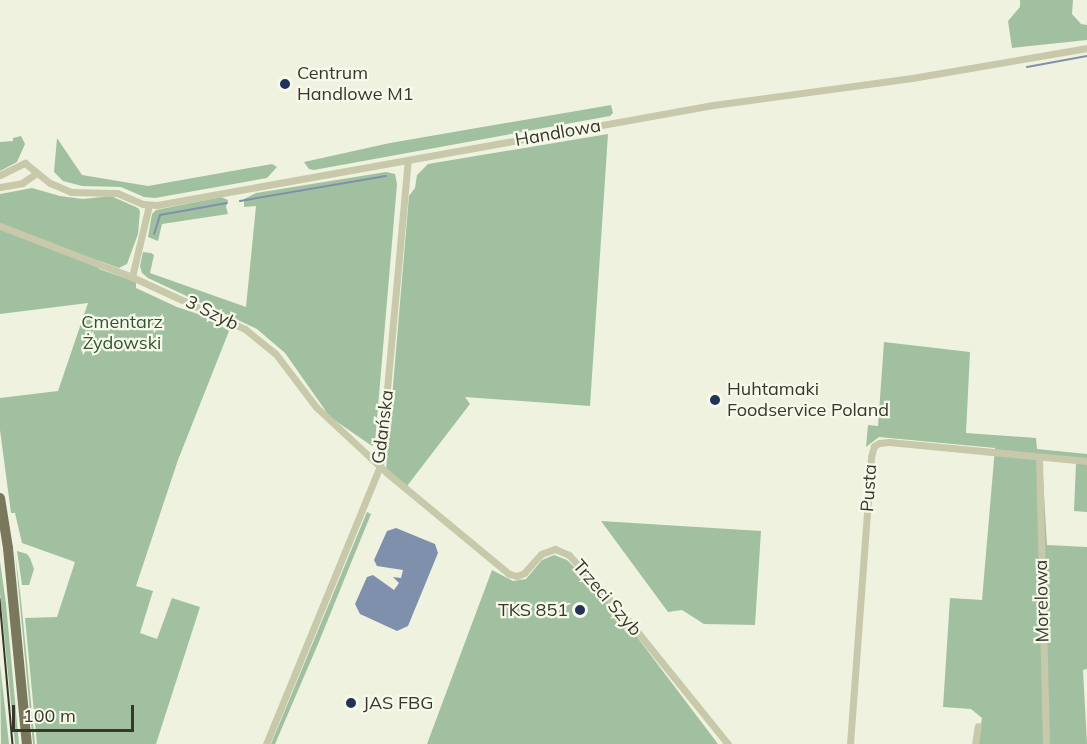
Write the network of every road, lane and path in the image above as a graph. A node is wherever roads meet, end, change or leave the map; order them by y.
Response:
1 (1087, 48) edge
2 (408, 160) junction
3 (38, 173) junction
4 (0, 174) edge
5 (0, 187) edge
6 (148, 205) junction
7 (0, 226) edge
8 (132, 277) junction
9 (1039, 457) junction
10 (1087, 462) edge
11 (380, 466) junction
12 (0, 498) edge
13 (978, 726) dead end
14 (27, 744) edge
15 (266, 744) edge
16 (728, 744) edge
17 (850, 744) edge
18 (975, 744) edge
19 (1046, 744) edge

1 - 2 street, Handlowa
2 - 6 street, Handlowa
2 - 11 street, Gdańska
3 - 4 street
3 - 5 street
3 - 6 street
6 - 8 street
7 - 8 street, 3 Szyb
8 - 11 street, 3 Szyb
9 - 10 street, Pusta
9 - 17 street, Pusta
9 - 19 street, Morelowa
11 - 15 street, Gdańska
11 - 16 street, Trzeci Szyb
12 - 14 main road
13 - 18 street

